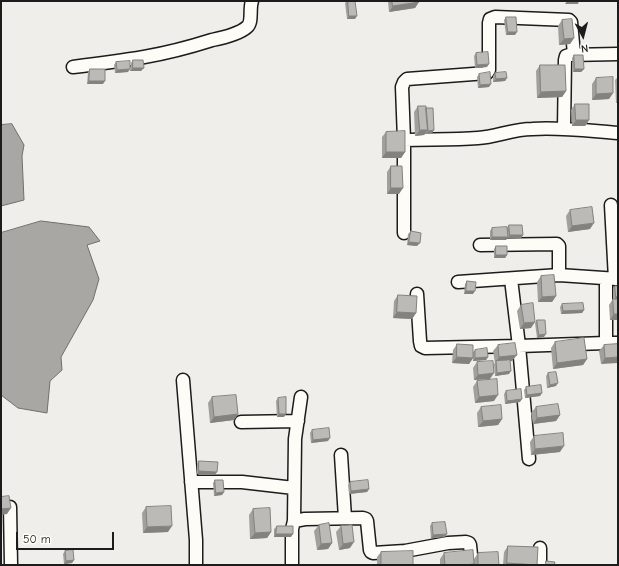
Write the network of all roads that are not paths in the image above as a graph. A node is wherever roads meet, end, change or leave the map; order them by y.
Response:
1 (252, 1) edge
2 (574, 54) junction
3 (618, 54) edge
4 (73, 67) dead end
5 (564, 129) junction
6 (618, 133) edge
7 (404, 140) junction
8 (611, 205) dead end
9 (404, 233) dead end
10 (480, 245) dead end
11 (559, 275) junction
12 (510, 279) junction
13 (613, 279) edge
14 (458, 282) dead end
15 (417, 294) edge
16 (612, 343) edge
17 (519, 346) junction
18 (183, 380) dead end
19 (301, 397) dead end
20 (298, 421) junction
21 (241, 422) dead end
22 (340, 455) dead end
23 (529, 459) dead end
24 (191, 482) junction
25 (294, 488) junction
26 (10, 506) edge
27 (345, 518) junction
28 (294, 521) junction
29 (540, 548) dead end
30 (11, 565) edge
31 (196, 565) edge
32 (292, 565) edge
33 (472, 565) edge
34 (540, 565) edge

1 - 4 street
2 - 3 street
2 - 5 street
2 - 7 street
5 - 6 street
5 - 7 street
7 - 9 street
8 - 13 street
10 - 11 street
11 - 12 street
11 - 13 street
12 - 14 street
12 - 17 street
13 - 16 street
15 - 17 street
16 - 17 street
17 - 23 street
18 - 24 street
19 - 20 street
20 - 21 street
20 - 25 street
22 - 27 street
24 - 25 street
24 - 31 street
25 - 28 street
26 - 30 street
27 - 28 street
27 - 33 street
28 - 32 street
29 - 34 street

